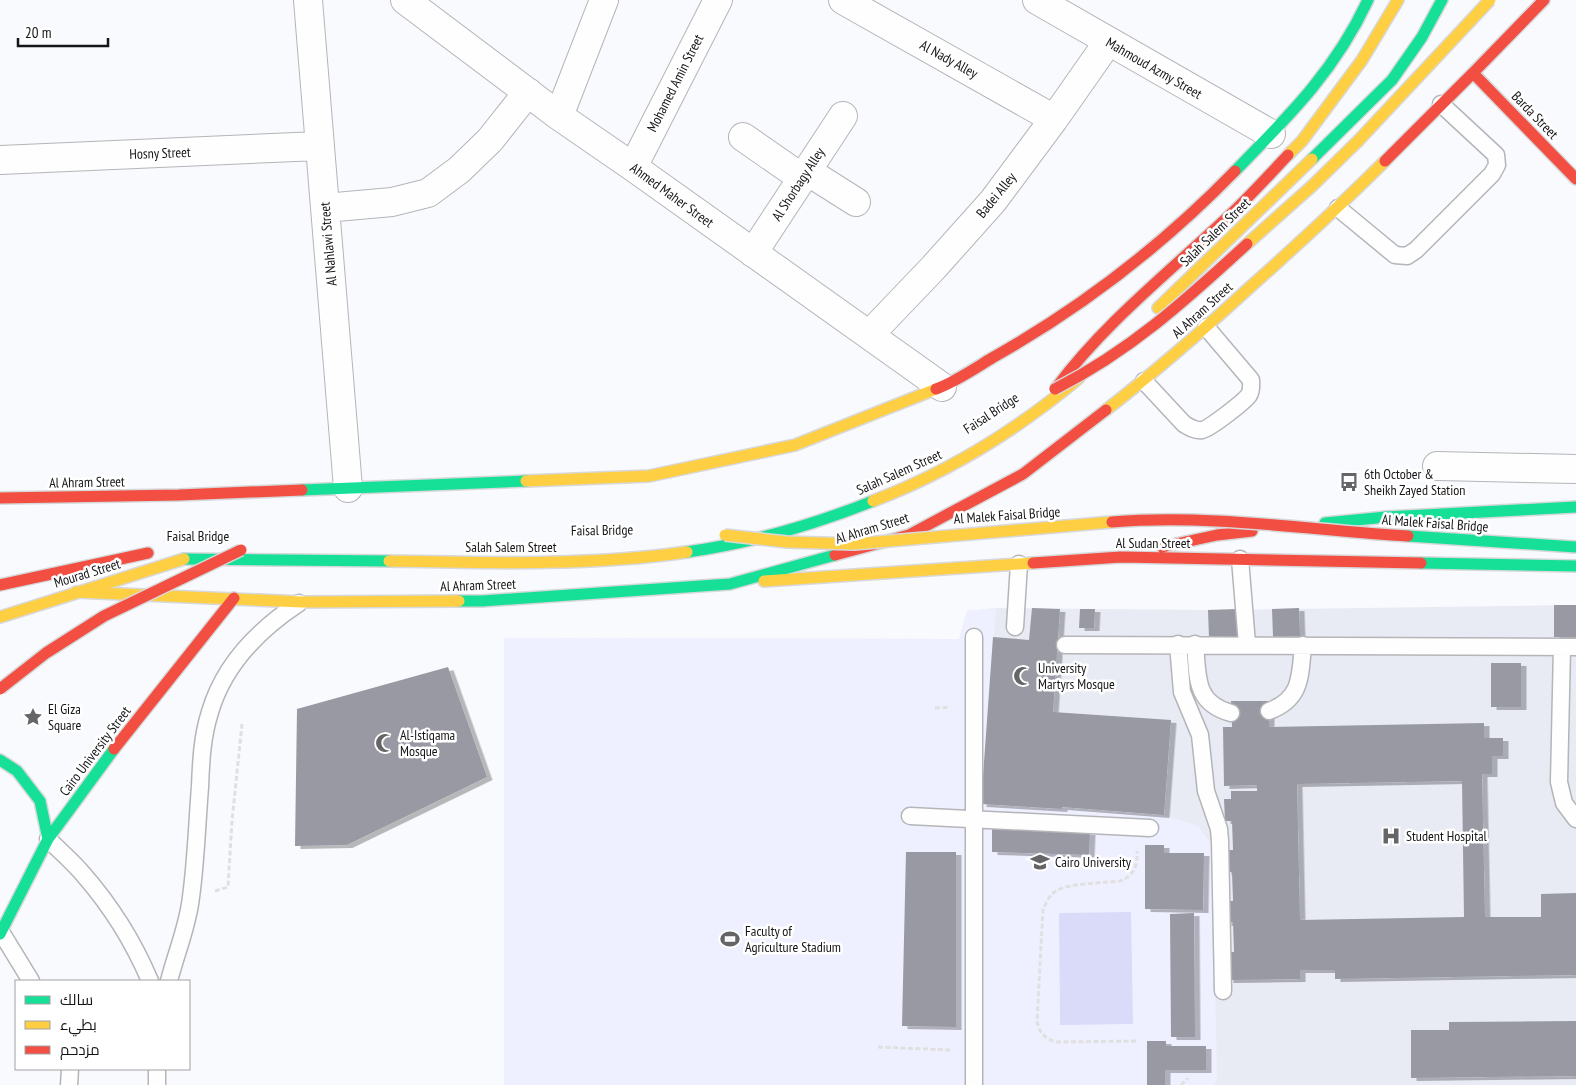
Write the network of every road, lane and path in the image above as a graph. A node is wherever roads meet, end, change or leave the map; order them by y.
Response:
1 (308, 0) edge
2 (405, 0) edge
3 (604, 0) edge
4 (718, 0) edge
5 (843, 0) edge
6 (1368, 0) edge
7 (1398, 0) edge
8 (1442, 0) edge
9 (1490, 0) edge
10 (1544, 0) edge
11 (1039, 1) edge
12 (1108, 42) junction
13 (1473, 73) junction
14 (528, 92) junction
15 (1441, 104) junction
16 (559, 116) junction
17 (843, 116) dead end
18 (1054, 119) junction
19 (1271, 134) junction
20 (743, 137) dead end
21 (319, 146) junction
22 (0, 160) edge
23 (633, 166) junction
24 (804, 174) junction
25 (1576, 179) edge
26 (856, 202) dead end
27 (325, 208) junction
28 (1338, 208) junction
29 (753, 253) junction
30 (1206, 328) junction
31 (869, 335) junction
32 (1117, 348) junction
33 (1144, 349) dead end
34 (1162, 349) dead end
35 (1180, 350) junction
36 (1144, 381) junction
37 (942, 387) junction
38 (1055, 389) junction
39 (1437, 466) dead end
40 (1576, 469) edge
41 (348, 488) junction
42 (0, 498) edge
43 (881, 499) junction
44 (1576, 507) edge
45 (861, 519) dead end
46 (847, 532) dead end
47 (720, 535) joint
48 (1576, 547) edge
49 (330, 549) dead end
50 (241, 550) junction
51 (160, 551) dead end
52 (181, 554) junction
53 (1121, 557) junction
54 (820, 559) junction
55 (1240, 559) junction
56 (1019, 564) junction
57 (1576, 566) edge
58 (730, 584) junction
59 (0, 585) edge
60 (76, 592) junction
61 (234, 598) junction
62 (302, 602) junction
63 (0, 617) edge
64 (1015, 627) dead end
65 (974, 637) dead end
66 (1186, 644) junction
67 (1247, 644) junction
68 (1065, 645) dead end
69 (1303, 645) junction
70 (1569, 647) edge
71 (0, 689) edge
72 (1269, 711) dead end
73 (1232, 713) dead end
74 (242, 724) dead end
75 (0, 760) edge
76 (910, 816) dead end
77 (973, 820) junction
78 (1576, 820) edge
79 (1143, 828) joint
80 (48, 839) junction
81 (191, 899) junction
82 (0, 933) edge
83 (30, 980) edge
84 (150, 980) edge
85 (169, 980) edge
86 (1224, 991) dead end
87 (1136, 1040) dead end
88 (878, 1048) dead end
89 (974, 1051) junction
90 (70, 1070) edge
91 (157, 1070) edge
92 (1188, 1078) dead end
93 (69, 1085) edge
94 (157, 1085) edge
95 (974, 1085) edge
96 (1181, 1085) edge

1 - 21 street, Al Nahlawi Street
2 - 14 street, Ahmed Maher Street
3 - 16 street
4 - 23 street, Mohamed Amin Street
5 - 18 street, Al Nady Alley
6 - 19 main road
7 - 38 main road
8 - 32 main road, Salah Salem Street
9 - 38 main road, bridge
10 - 13 main road, Al Ahram Street
11 - 12 street, Mahmoud Azmy Street
12 - 18 street, Badei Alley
12 - 19 street, Mahmoud Azmy Street
13 - 15 main road, Al Ahram Street
13 - 25 main road, Barda Street
14 - 16 street, Ahmed Maher Street
14 - 27 street
15 - 28 main road, Al Ahram Street
15 - 28 lane
16 - 23 street, Ahmed Maher Street
17 - 24 street, Al Shorbagy Alley
18 - 31 street, Badei Alley
19 - 37 main road, Al Ahram Street
20 - 24 street
21 - 22 street, Hosny Street
21 - 27 street, Al Nahlawi Street
23 - 29 street, Ahmed Maher Street
24 - 26 street
24 - 29 street, Al Shorbagy Alley
27 - 41 street, Al Nahlawi Street
28 - 30 main road, Al Ahram Street
29 - 31 street, Ahmed Maher Street
30 - 35 main road, Al Ahram Street
30 - 36 lane
31 - 37 street, Ahmed Maher Street
32 - 33 main road
32 - 43 main road, Salah Salem Street
34 - 35 main road
35 - 36 main road, Al Ahram Street
36 - 54 main road, Al Ahram Street
37 - 41 main road, Al Ahram Street
38 - 47 main road, Faisal Bridge, bridge
39 - 40 street
41 - 42 main road, Al Ahram Street
43 - 45 main road
43 - 52 main road, Salah Salem Street
44 - 53 main road, Al Malek Faisal Bridge
46 - 54 main road
47 - 48 main road, Al Malek Faisal Bridge, bridge
49 - 50 main road, Faisal Bridge
50 - 52 main road, Faisal Bridge
50 - 71 main road, bridge
51 - 59 main road, Faisal Bridge
52 - 60 main road, Mourad Street
53 - 55 main road, Al Sudan Street
53 - 56 main road, Al Sudan Street
54 - 58 main road, Al Ahram Street
55 - 57 main road, Al Sudan Street
55 - 67 lane
56 - 58 main road, Al Sudan Street
56 - 64 lane
58 - 62 main road, Al Ahram Street
60 - 61 main road, Al Ahram Street
60 - 63 main road, Mourad Street
61 - 62 main road, Al Ahram Street
61 - 80 main road, Cairo University Street
62 - 81 lane
65 - 77 lane
66 - 67 lane
66 - 68 lane
66 - 73 lane
66 - 86 lane
67 - 69 lane
69 - 70 lane
69 - 72 lane
70 - 78 lane
74 - 81 path
75 - 80 main road
76 - 77 lane
77 - 79 lane
77 - 89 lane
79 - 87 path
80 - 82 main road, Cairo University Street
80 - 84 lane
81 - 85 lane
82 - 83 lane
88 - 89 path
89 - 95 lane
90 - 93 lane
91 - 94 lane
92 - 96 path

